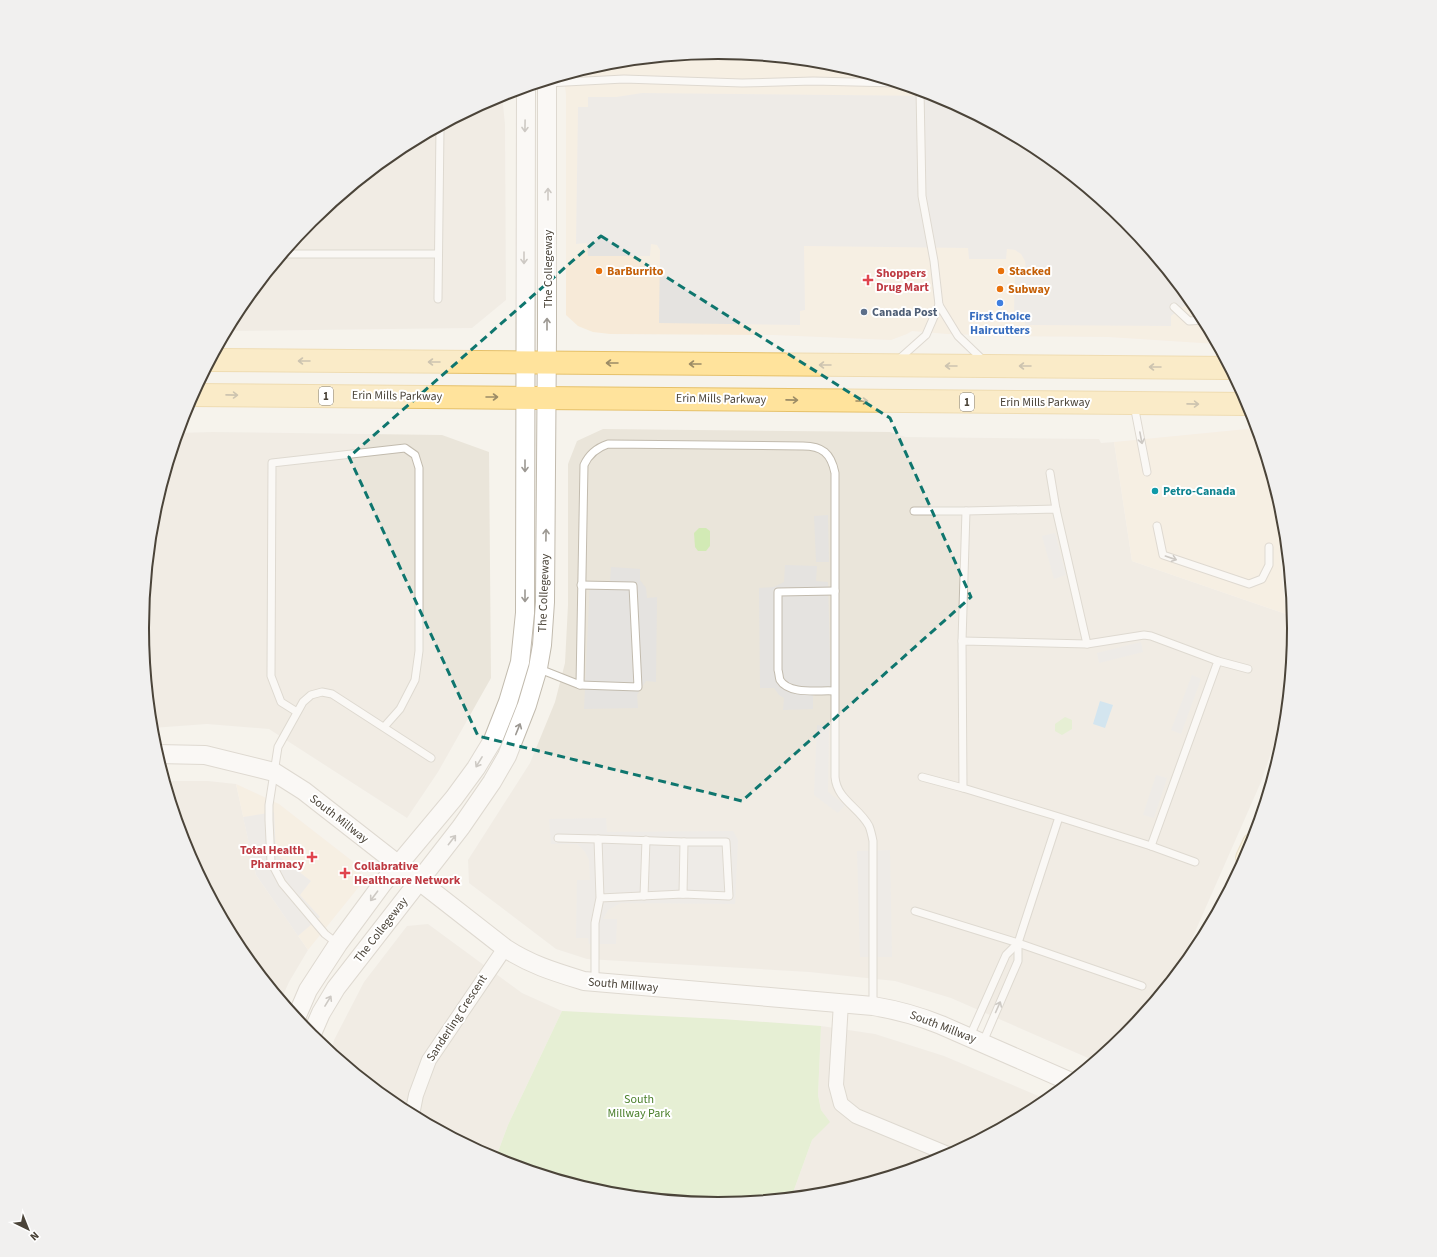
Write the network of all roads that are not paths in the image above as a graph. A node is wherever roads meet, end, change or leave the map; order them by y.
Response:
1 (560, 81) edge
2 (881, 83) edge
3 (545, 86) edge
4 (526, 92) edge
5 (920, 96) edge
6 (440, 132) edge
7 (289, 254) edge
8 (438, 254) junction
9 (438, 299) dead end
10 (939, 305) junction
11 (1174, 307) dead end
12 (1197, 320) edge
13 (217, 360) edge
14 (524, 363) junction
15 (547, 363) junction
16 (892, 366) junction
17 (990, 366) junction
18 (1224, 368) edge
19 (200, 394) edge
20 (524, 398) junction
21 (547, 398) junction
22 (1134, 403) junction
23 (1242, 404) edge
24 (1147, 472) dead end
25 (1050, 473) dead end
26 (1056, 509) junction
27 (914, 511) dead end
28 (966, 511) junction
29 (1157, 526) dead end
30 (1269, 547) dead end
31 (581, 585) junction
32 (835, 591) junction
33 (962, 641) junction
34 (1087, 644) junction
35 (1218, 661) junction
36 (529, 665) junction
37 (1248, 669) dead end
38 (580, 685) junction
39 (834, 691) junction
40 (297, 712) junction
41 (384, 727) junction
42 (163, 754) edge
43 (431, 758) dead end
44 (274, 772) junction
45 (922, 777) dead end
46 (963, 788) junction
47 (1058, 817) junction
48 (558, 838) dead end
49 (598, 839) junction
50 (646, 840) junction
51 (684, 842) junction
52 (1151, 846) junction
53 (1195, 862) dead end
54 (398, 866) junction
55 (419, 882) junction
56 (683, 894) junction
57 (644, 896) junction
58 (600, 898) junction
59 (916, 911) dead end
60 (338, 944) junction
61 (1018, 944) junction
62 (505, 948) junction
63 (595, 983) junction
64 (1142, 986) dead end
65 (841, 1003) junction
66 (873, 1006) junction
67 (298, 1013) edge
68 (314, 1029) edge
69 (976, 1040) junction
70 (1066, 1080) edge
71 (413, 1109) edge
72 (943, 1152) edge

1 - 2 lane
15 -> 3 street, The Collegeway
4 -> 14 street, The Collegeway
5 - 10 lane
6 - 8 lane
7 - 8 lane
8 - 9 lane
10 - 16 lane
10 - 17 lane
11 - 12 lane
14 -> 13 main road
14 - 15 main road
14 - 20 street, The Collegeway
16 -> 15 main road
15 - 21 street, The Collegeway
17 -> 16 main road
18 -> 17 main road
19 -> 20 main road, Erin Mills Parkway / 1
20 - 21 main road, Erin Mills Parkway / 1
20 -> 36 street, The Collegeway
21 -> 22 main road, Erin Mills Parkway / 1
36 -> 21 street, The Collegeway
22 -> 23 main road, Erin Mills Parkway / 1
22 -> 24 lane
25 - 26 lane
26 - 28 lane
26 - 34 lane
27 - 28 lane
28 - 33 lane
29 -> 30 lane
31 - 32 lane
31 - 38 lane
31 - 38 lane
32 - 39 lane
32 - 39 lane
33 - 34 lane
33 - 46 lane
34 - 35 lane
35 - 37 lane
35 - 52 lane
36 - 38 lane
36 -> 54 street, The Collegeway
55 -> 36 street, The Collegeway
39 - 66 lane
40 - 41 lane
40 - 41 lane
40 - 44 lane
41 - 43 lane
42 - 44 street, South Millway
44 - 54 street, South Millway
44 - 60 lane
45 - 46 lane
46 - 47 lane
47 - 52 lane
47 - 61 lane
48 - 49 lane
49 - 50 lane
49 - 58 lane
50 - 51 lane
50 - 57 lane
51 - 56 lane
51 - 56 lane
52 - 53 lane
54 - 55 street, South Millway
54 -> 60 street, The Collegeway
55 - 62 street, South Millway
68 -> 55 street, The Collegeway
56 - 57 lane
57 - 58 lane
58 - 63 lane
59 - 61 lane
60 - 67 street, The Collegeway
61 - 64 lane
61 - 69 lane
69 -> 61 lane
62 - 63 street, South Millway
62 - 71 street, Sanderling Crescent
63 - 65 street, South Millway
65 - 66 street, South Millway
65 - 72 street
66 - 69 street, South Millway
69 - 70 street, South Millway

